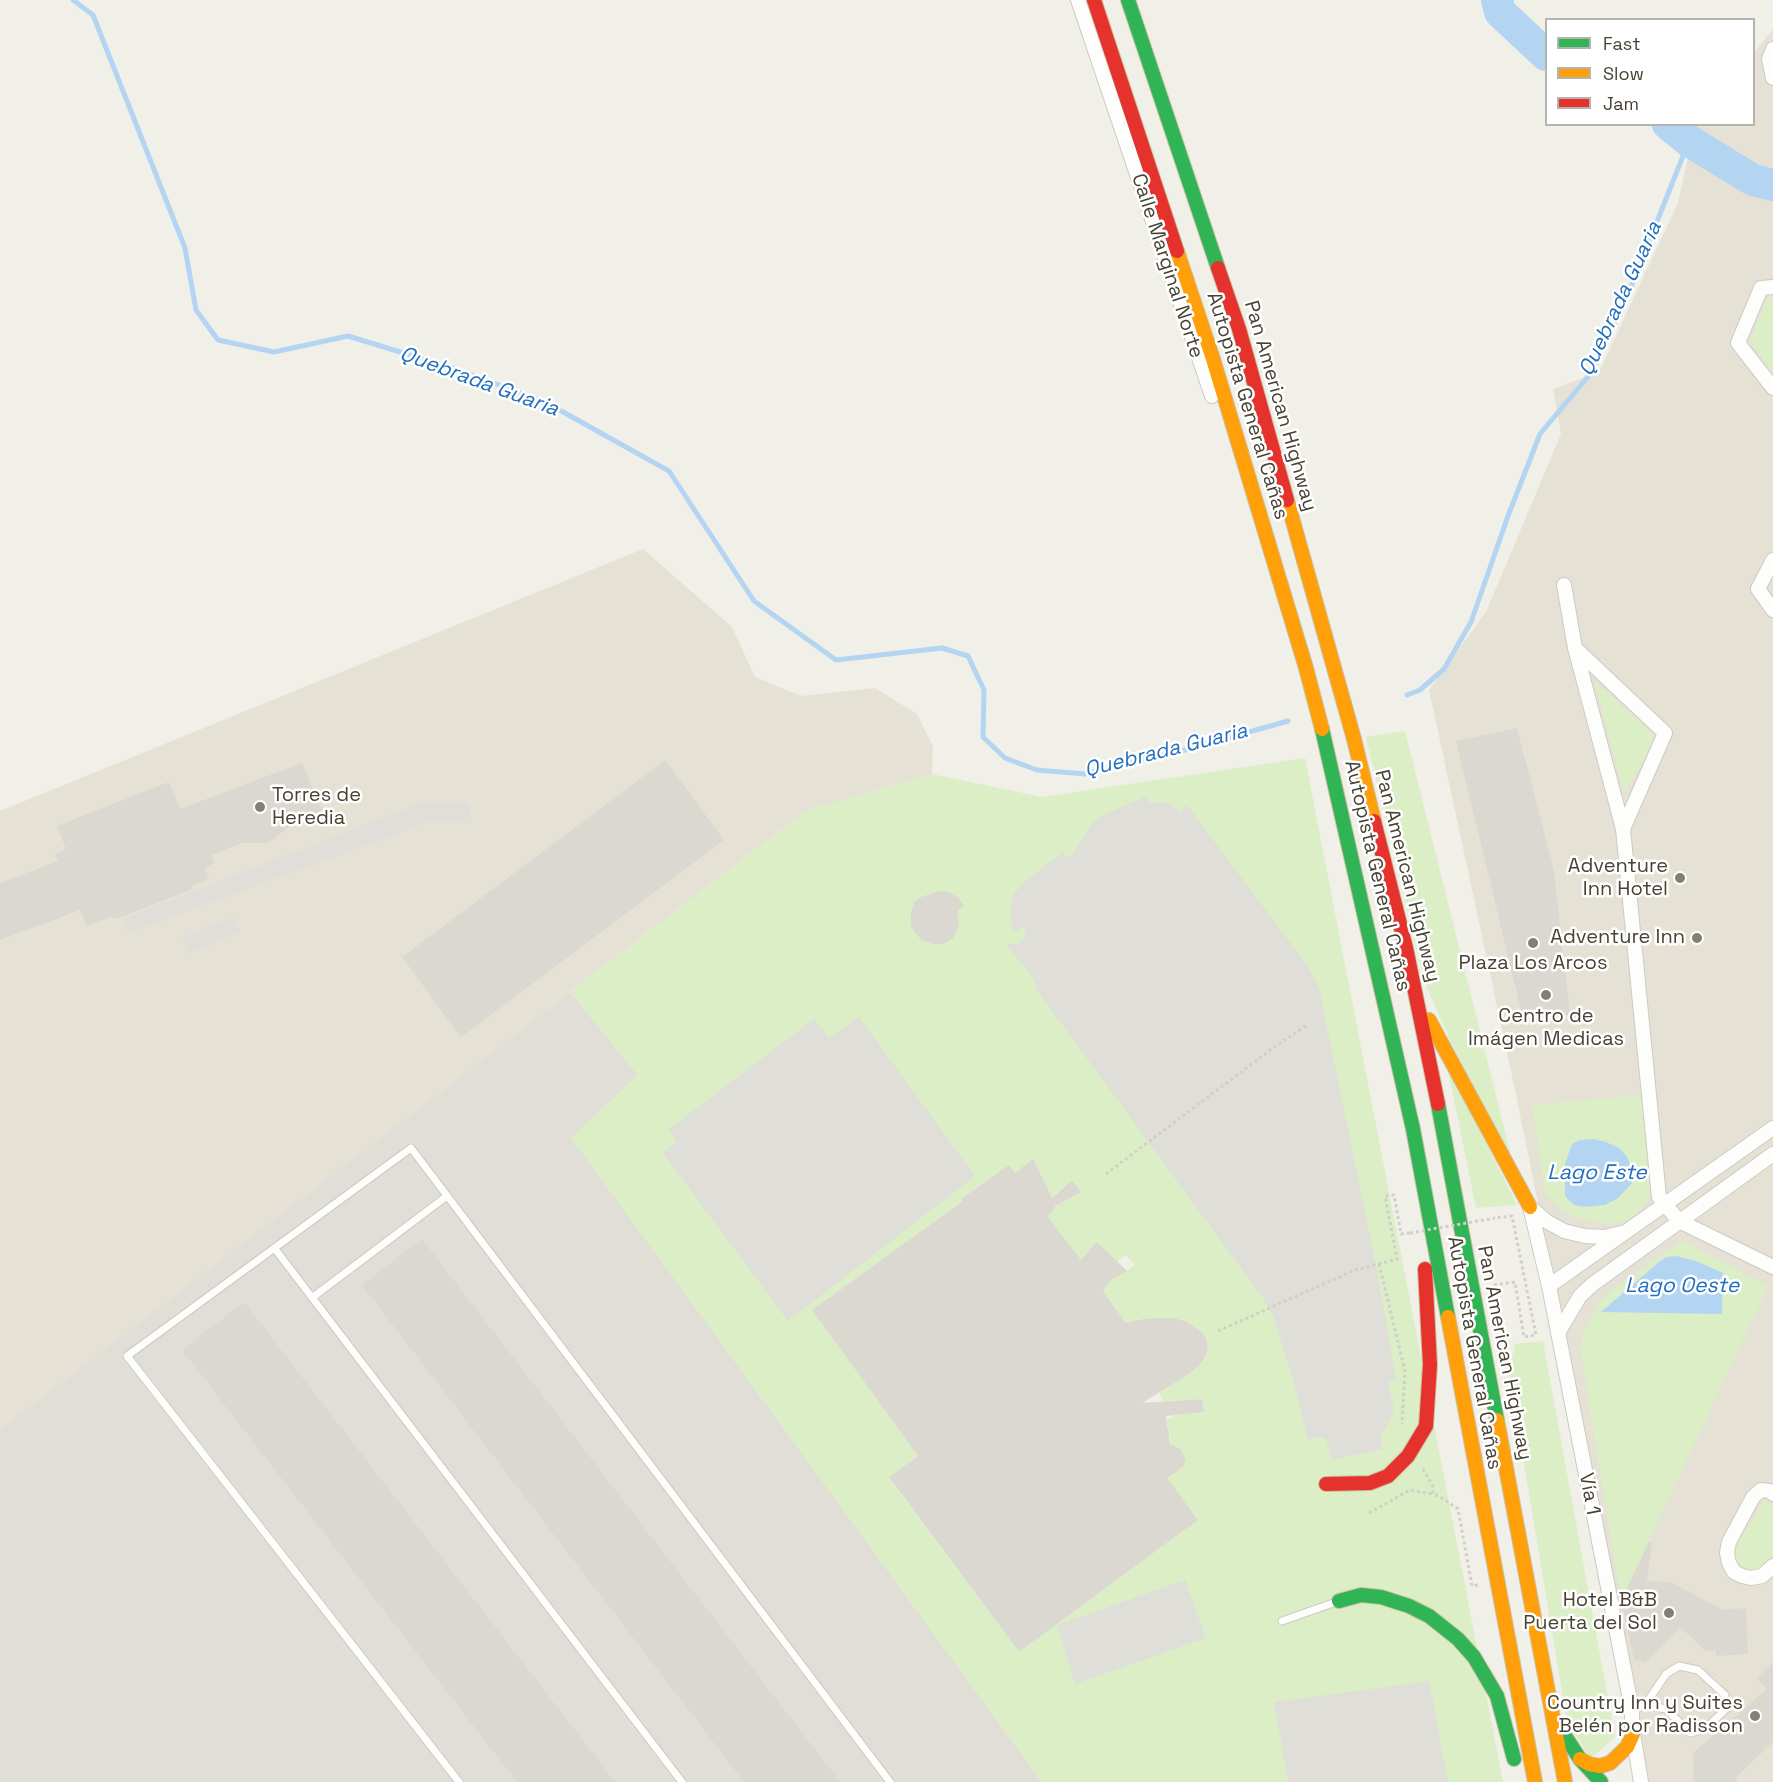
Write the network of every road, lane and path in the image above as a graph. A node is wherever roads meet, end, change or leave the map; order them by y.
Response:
1 (1078, 0) edge
2 (1095, 0) edge
3 (1128, 0) edge
4 (1773, 49) edge
5 (1773, 78) edge
6 (1773, 287) edge
7 (1773, 388) edge
8 (1264, 529) junction
9 (1773, 560) edge
10 (1564, 585) dead end
11 (1773, 610) edge
12 (1575, 648) junction
13 (1328, 747) junction
14 (1623, 829) junction
15 (1416, 996) junction
16 (1307, 1025) dead end
17 (1773, 1128) edge
18 (1773, 1154) edge
19 (1106, 1174) dead end
20 (447, 1196) junction
21 (1665, 1206) junction
22 (1530, 1207) junction
23 (1679, 1221) junction
24 (1626, 1232) junction
25 (275, 1249) junction
26 (1773, 1267) edge
27 (1549, 1286) junction
28 (1472, 1288) junction
29 (313, 1297) junction
30 (1218, 1331) dead end
31 (1557, 1333) junction
32 (1326, 1484) dead end
33 (1433, 1494) dead end
34 (1773, 1494) edge
35 (1369, 1513) dead end
36 (1773, 1566) edge
37 (1339, 1601) joint
38 (1282, 1621) dead end
39 (1638, 1707) junction
40 (1552, 1714) junction
41 (1633, 1734) junction
42 (1580, 1759) junction
43 (1517, 1772) dead end
44 (459, 1782) edge
45 (682, 1782) edge
46 (890, 1782) edge
47 (1535, 1782) edge
48 (1565, 1782) edge
49 (1601, 1782) edge
50 (1641, 1782) edge

1 - 8 street, Calle Marginal Norte
2 - 8 highway, Autopista General Cañas
3 - 15 highway, Pan American Highway
4 - 5 street
6 - 7 street
8 - 13 highway, Autopista General Cañas
9 - 11 street
10 - 12 street
12 - 14 street
12 - 14 street
13 - 32 highway
13 - 47 highway, Autopista General Cañas
14 - 21 street
15 - 22 highway
15 - 28 highway, Pan American Highway
16 - 19 path
17 - 21 street
18 - 23 street
20 - 25 lane
20 - 29 lane
20 - 46 lane
21 - 23 street
21 - 24 street
22 - 24 street
22 - 27 street, Vía 1
23 - 26 street
23 - 31 street
24 - 27 street
25 - 29 lane
25 - 44 lane
27 - 31 street, Vía 1
28 - 30 path, bridge
28 - 40 highway, Pan American Highway
29 - 45 lane
31 - 39 street, Vía 1
33 - 35 path
34 - 36 street
37 - 38 lane
37 - 43 highway
39 - 39 lane
39 - 41 street, Vía 1
40 - 42 highway
40 - 48 highway, Pan American Highway
41 - 42 highway
41 - 50 street, Vía 1
42 - 49 highway

